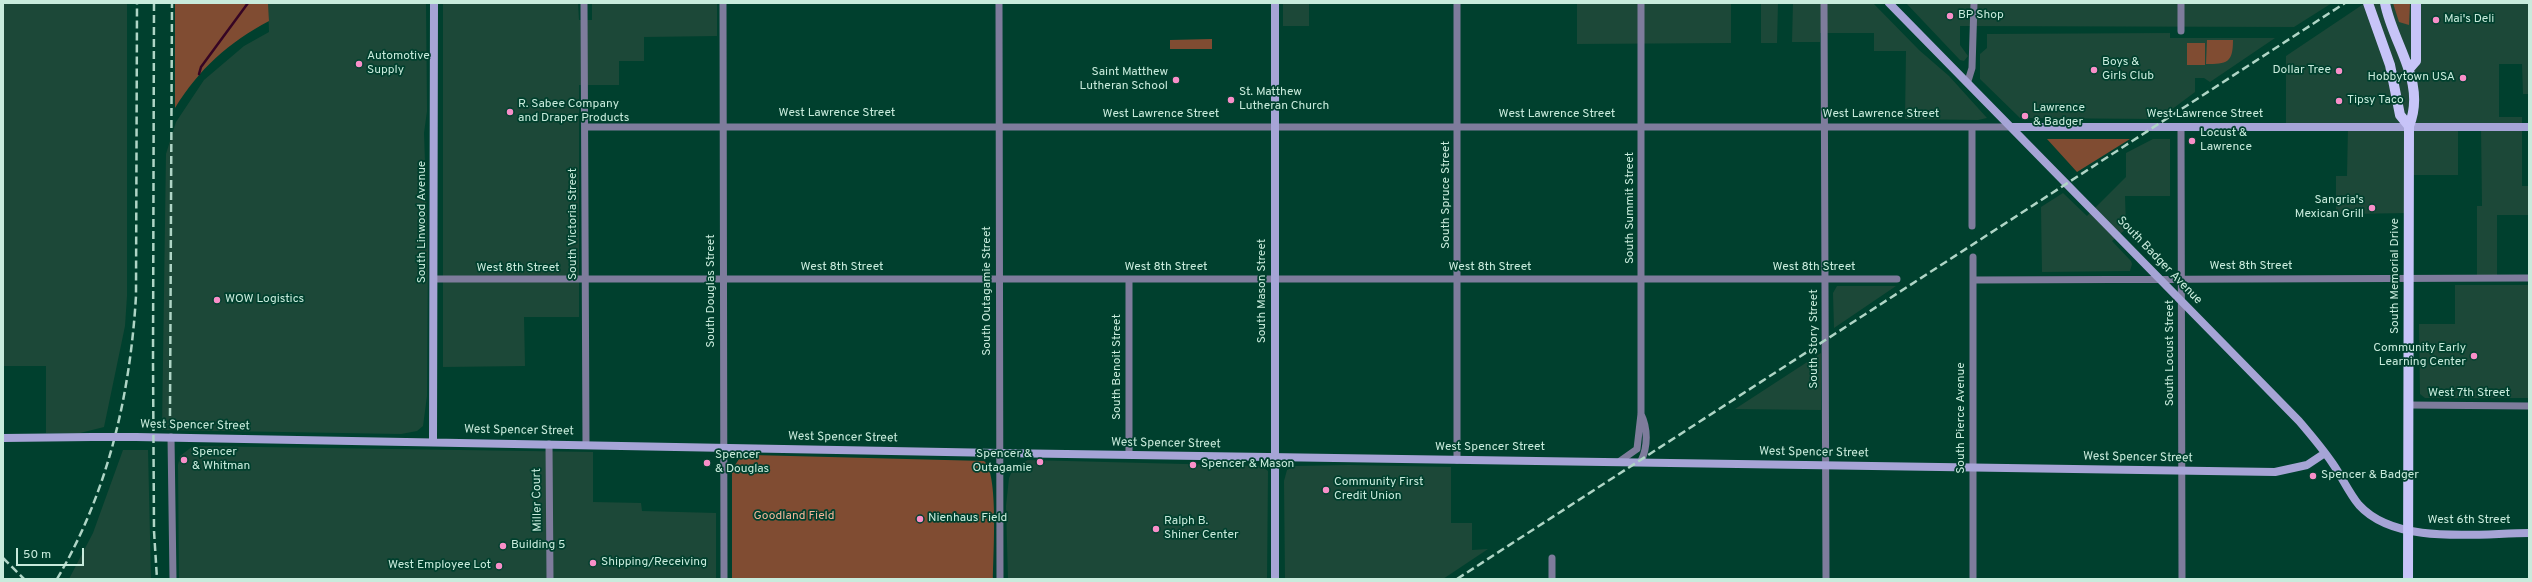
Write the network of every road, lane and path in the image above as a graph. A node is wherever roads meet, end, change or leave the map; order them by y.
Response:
1 (434, 3) edge
2 (584, 3) edge
3 (723, 3) edge
4 (999, 3) edge
5 (1274, 3) edge
6 (1457, 3) edge
7 (1641, 3) edge
8 (1824, 3) edge
9 (1889, 3) edge
10 (1974, 3) edge
11 (2181, 3) edge
12 (2368, 3) edge
13 (2385, 3) edge
14 (2416, 3) edge
15 (2181, 31) dead end
16 (2409, 69) junction
17 (1968, 81) junction
18 (723, 126) junction
19 (999, 126) junction
20 (1274, 126) junction
21 (2409, 126) junction
22 (585, 127) junction
23 (1458, 127) junction
24 (1642, 127) junction
25 (1825, 127) junction
26 (1972, 127) junction
27 (2012, 127) junction
28 (2181, 127) junction
29 (2529, 127) edge
30 (1972, 226) dead end
31 (1973, 257) dead end
32 (1000, 278) junction
33 (2159, 278) junction
34 (2182, 278) junction
35 (2409, 278) junction
36 (2529, 278) edge
37 (435, 279) junction
38 (1129, 279) junction
39 (1274, 279) junction
40 (1457, 279) junction
41 (1642, 279) junction
42 (1826, 279) junction
43 (1897, 279) dead end
44 (586, 280) junction
45 (722, 280) junction
46 (1973, 280) junction
47 (2181, 301) junction
48 (2409, 405) junction
49 (2529, 406) edge
50 (1641, 414) junction
51 (171, 437) junction
52 (3, 438) edge
53 (433, 442) junction
54 (549, 444) junction
55 (586, 445) junction
56 (724, 448) junction
57 (1000, 453) junction
58 (2325, 453) junction
59 (1129, 455) junction
60 (1276, 458) junction
61 (1457, 460) junction
62 (1620, 461) junction
63 (1641, 461) junction
64 (1826, 465) junction
65 (1973, 467) junction
66 (2182, 470) junction
67 (2408, 532) junction
68 (2529, 533) edge
69 (1552, 558) dead end
70 (173, 579) edge
71 (550, 579) edge
72 (724, 579) edge
73 (1000, 579) edge
74 (1275, 579) edge
75 (1552, 579) edge
76 (1826, 579) edge
77 (1973, 579) edge
78 (2182, 579) edge
79 (2408, 579) edge

1 - 37 street, South Linwood Avenue
2 - 22 street, South Victoria Street
3 - 18 street, South Douglas Street
4 - 19 street, South Outagamie Street
5 - 20 street, South Mason Street
6 - 23 street, South Spruce Street
7 - 24 street, South Summit Street
8 - 25 street, South Story Street
9 - 17 street, South Badger Avenue
10 - 17 street
11 - 15 street
12 - 21 main road
13 - 16 main road, South Memorial Drive
14 - 16 main road
16 - 21 main road, South Memorial Drive
17 - 27 street, South Badger Avenue
18 - 19 street, West Lawrence Street
18 - 22 street, West Lawrence Street
18 - 45 street, South Douglas Street
19 - 20 street, West Lawrence Street
19 - 32 street, South Outagamie Street
20 - 23 street, West Lawrence Street
20 - 39 street, South Mason Street
21 - 28 street, West Lawrence Street
21 - 29 street, West Lawrence Street
21 - 35 main road, South Memorial Drive
22 - 44 street, South Victoria Street
23 - 24 street, West Lawrence Street
23 - 40 street, South Spruce Street
24 - 25 street, West Lawrence Street
24 - 41 street, South Summit Street
25 - 26 street, West Lawrence Street
25 - 42 street, South Story Street
26 - 27 street, West Lawrence Street
26 - 30 street
27 - 28 street, West Lawrence Street
27 - 33 street, South Badger Avenue
28 - 34 street, South Locust Street
31 - 46 street, South Pierce Avenue
32 - 38 street, West 8th Street
32 - 45 street, West 8th Street
32 - 57 street, South Outagamie Street
33 - 34 street, West 8th Street
33 - 46 street, West 8th Street
33 - 47 street, South Badger Avenue
34 - 35 street, West 8th Street
34 - 47 street, South Locust Street
35 - 36 street, West 8th Street
35 - 48 main road, South Memorial Drive
37 - 44 street, West 8th Street
37 - 53 street, South Linwood Avenue
38 - 39 street, West 8th Street
38 - 59 street, South Benoit Street
39 - 40 street, West 8th Street
39 - 60 street, South Mason Street
40 - 41 street, West 8th Street
40 - 61 street, South Spruce Street
41 - 42 street, West 8th Street
41 - 50 street, South Summit Street
42 - 43 street, West 8th Street
42 - 64 street, South Story Street
44 - 45 street, West 8th Street
44 - 55 street, South Victoria Street
45 - 56 street, South Douglas Street
46 - 65 street, South Pierce Avenue
47 - 58 street, South Badger Avenue
47 - 66 street, South Locust Street
48 - 49 street, West 7th Street
48 - 67 main road, South Memorial Drive
50 - 62 street, South Summit Street
50 - 63 street, South Summit Street
51 - 52 street, West Spencer Street, bridge
51 - 53 street, West Spencer Street
51 - 70 street
53 - 54 street, West Spencer Street
54 - 55 street, West Spencer Street
54 - 71 street, Miller Court
55 - 56 street, West Spencer Street
56 - 57 street, West Spencer Street
56 - 72 street, South Douglas Street
57 - 59 street, West Spencer Street
57 - 73 street, South Outagamie Street
58 - 66 street, West Spencer Street
58 - 67 street, South Badger Avenue
59 - 60 street, West Spencer Street
60 - 61 street, West Spencer Street
60 - 74 street, South Mason Street
61 - 62 street, West Spencer Street
62 - 63 street, West Spencer Street
63 - 64 street, West Spencer Street
64 - 65 street, West Spencer Street
64 - 76 street, South Story Street
65 - 66 street, West Spencer Street
65 - 77 street, South Pierce Avenue
66 - 78 street, South Locust Street
67 - 68 street, West 6th Street
67 - 79 main road, South Memorial Drive
69 - 75 street

